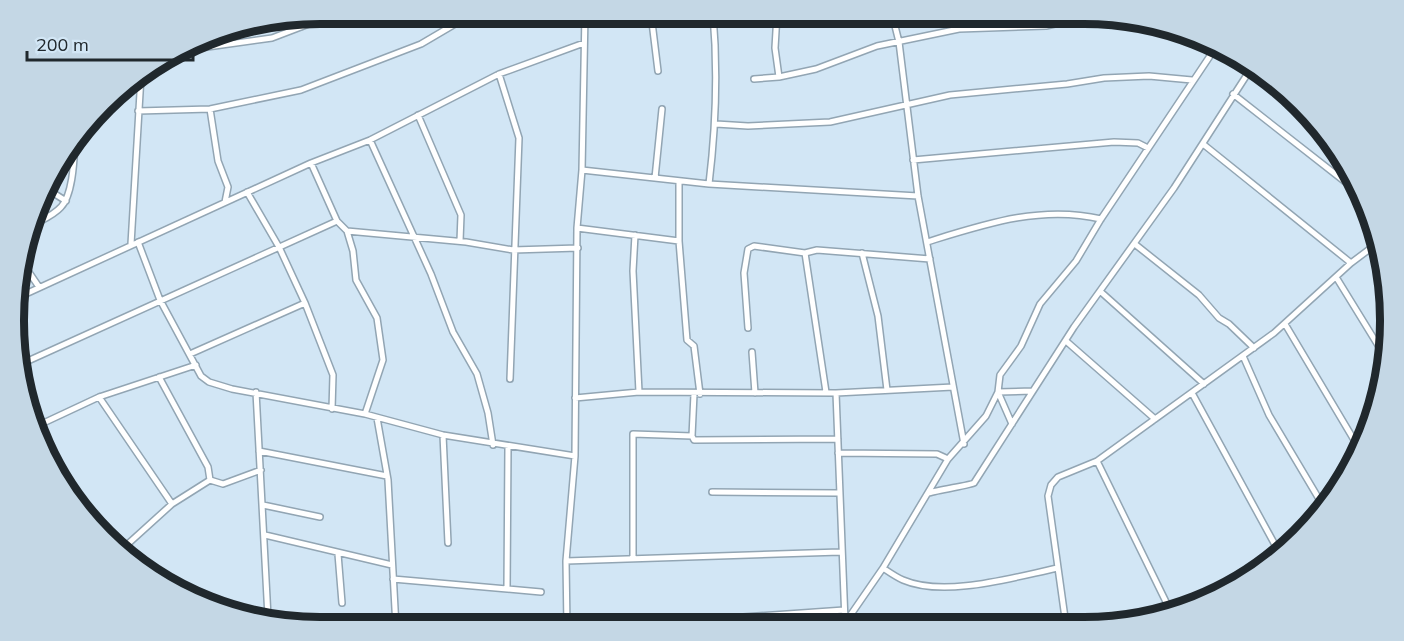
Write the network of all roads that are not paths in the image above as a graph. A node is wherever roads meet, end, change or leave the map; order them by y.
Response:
1 (455, 24) edge
2 (585, 24) edge
3 (652, 24) edge
4 (713, 24) edge
5 (776, 24) edge
6 (894, 24) edge
7 (1053, 24) edge
8 (307, 25) edge
9 (1018, 26) joint
10 (301, 27) joint
11 (899, 42) junction
12 (584, 43) junction
13 (207, 47) edge
14 (1211, 53) edge
15 (658, 71) dead end
16 (499, 74) junction
17 (1247, 74) edge
18 (779, 77) junction
19 (754, 79) dead end
20 (1192, 80) junction
21 (140, 85) edge
22 (1233, 94) junction
23 (906, 104) junction
24 (210, 109) junction
25 (662, 109) dead end
26 (138, 111) junction
27 (418, 115) junction
28 (716, 124) junction
29 (370, 141) junction
30 (1203, 144) junction
31 (1148, 148) junction
32 (74, 156) edge
33 (913, 160) junction
34 (311, 163) junction
35 (582, 170) junction
36 (655, 178) junction
37 (679, 181) junction
38 (1345, 182) edge
39 (709, 184) junction
40 (247, 192) junction
41 (53, 193) edge
42 (918, 196) junction
43 (66, 201) junction
44 (225, 202) junction
45 (1101, 219) junction
46 (42, 220) edge
47 (337, 221) junction
48 (577, 228) junction
49 (347, 231) junction
50 (635, 235) junction
51 (413, 237) junction
52 (460, 241) junction
53 (679, 241) junction
54 (927, 242) junction
55 (135, 243) junction
56 (1136, 245) junction
57 (279, 247) junction
58 (578, 248) junction
59 (1371, 249) edge
60 (513, 250) junction
61 (805, 253) junction
62 (862, 253) junction
63 (930, 259) junction
64 (1351, 263) junction
65 (29, 272) edge
66 (1336, 277) junction
67 (39, 287) junction
68 (1101, 292) junction
69 (26, 294) edge
70 (160, 300) junction
71 (305, 303) junction
72 (1285, 324) junction
73 (748, 328) dead end
74 (1066, 341) junction
75 (1378, 346) edge
76 (1254, 348) junction
77 (752, 352) dead end
78 (190, 354) junction
79 (1243, 356) junction
80 (27, 361) edge
81 (196, 365) junction
82 (159, 377) junction
83 (510, 379) dead end
84 (1204, 384) junction
85 (953, 387) junction
86 (887, 390) junction
87 (1033, 391) junction
88 (256, 392) junction
89 (639, 392) junction
90 (826, 392) junction
91 (998, 392) junction
92 (755, 393) junction
93 (836, 393) junction
94 (1192, 393) junction
95 (697, 394) junction
96 (99, 397) junction
97 (575, 398) junction
98 (332, 409) junction
99 (365, 414) junction
100 (377, 418) junction
101 (1155, 419) junction
102 (43, 423) edge
103 (1012, 424) junction
104 (443, 435) junction
105 (692, 436) junction
106 (838, 439) junction
107 (1354, 440) edge
108 (964, 444) junction
109 (493, 445) junction
110 (508, 447) junction
111 (259, 451) junction
112 (838, 453) junction
113 (575, 456) junction
114 (948, 459) junction
115 (1097, 461) junction
116 (261, 470) junction
117 (387, 476) junction
118 (210, 480) junction
119 (711, 492) dead end
120 (839, 493) junction
121 (929, 494) junction
122 (1319, 501) edge
123 (172, 504) junction
124 (263, 505) junction
125 (320, 518) dead end
126 (265, 535) junction
127 (448, 543) dead end
128 (127, 545) edge
129 (1276, 546) edge
130 (840, 552) junction
131 (338, 554) junction
132 (633, 557) junction
133 (566, 561) junction
134 (392, 565) junction
135 (883, 568) junction
136 (1058, 568) junction
137 (393, 579) junction
138 (507, 589) junction
139 (541, 592) dead end
140 (342, 603) dead end
141 (1167, 605) edge
142 (844, 610) junction
143 (268, 612) edge
144 (395, 617) edge
145 (567, 617) edge
146 (744, 617) edge
147 (844, 617) edge
148 (850, 617) edge
149 (1065, 617) edge

1 - 24 street
2 - 12 street
3 - 15 street
4 - 28 street
5 - 18 street
6 - 11 street
7 - 9 street
8 - 10 street
9 - 11 street
10 - 13 street
11 - 18 street
11 - 23 street
12 - 16 street
12 - 35 street
14 - 20 street
16 - 27 street
16 - 60 street
17 - 22 street
18 - 19 street
20 - 23 street
20 - 31 street
21 - 26 street
22 - 30 street
22 - 38 street
23 - 28 street
23 - 33 street
24 - 26 street
24 - 44 street
25 - 36 street
26 - 55 street
27 - 29 street
27 - 52 street
28 - 39 street
29 - 34 street
29 - 51 street
30 - 56 street
30 - 64 street
31 - 33 street
31 - 45 street
32 - 43 street
33 - 42 street
34 - 40 street
34 - 47 street
35 - 36 street
35 - 48 street
36 - 37 street
37 - 39 street
37 - 53 street
39 - 42 street
40 - 44 street
40 - 57 street
41 - 43 street
42 - 54 street
43 - 46 street
44 - 55 street
45 - 54 street
45 - 91 street
47 - 49 street
47 - 57 street
48 - 50 street
48 - 58 street
49 - 51 street
49 - 99 street
50 - 53 street
50 - 89 street
51 - 52 street
51 - 109 street
52 - 60 street
53 - 95 street
54 - 63 street
55 - 67 street
55 - 70 street
56 - 68 street
56 - 76 street
57 - 70 street
57 - 71 street
58 - 60 street
58 - 97 street
59 - 64 street
60 - 83 street
61 - 62 street
61 - 73 street
61 - 90 street
62 - 63 street
62 - 86 street
63 - 85 street
64 - 66 street
65 - 67 street
66 - 72 street
66 - 75 street
67 - 69 street
68 - 74 street
68 - 84 street
70 - 78 street
70 - 80 street
71 - 78 street
71 - 98 street
72 - 76 street
72 - 107 street
74 - 87 street
74 - 101 street
76 - 79 street
77 - 92 street
78 - 81 street
79 - 84 street
79 - 122 street
81 - 82 street
81 - 88 street
82 - 96 street
82 - 118 street
84 - 94 street
85 - 86 street
85 - 108 street
86 - 93 street
87 - 91 street
87 - 103 street
88 - 98 street
88 - 111 street
89 - 95 street
89 - 97 street
90 - 92 street
90 - 93 street
91 - 103 street
91 - 108 street
92 - 95 street
93 - 106 street
94 - 101 street
94 - 129 street
95 - 105 street
96 - 102 street
96 - 123 street
97 - 113 street
98 - 99 street
99 - 100 street
100 - 104 street
100 - 117 street
101 - 115 street
103 - 121 street
104 - 109 street
104 - 127 street
105 - 106 street
105 - 132 street
106 - 112 street
108 - 114 street
109 - 110 street
110 - 113 street
110 - 138 street
111 - 116 street
111 - 117 street
112 - 114 street
112 - 120 street
113 - 133 street
114 - 121 street
115 - 136 street
115 - 141 street
116 - 118 street
116 - 124 street
117 - 134 street
118 - 123 street
119 - 120 street
120 - 130 street
121 - 135 street
123 - 128 street
124 - 125 street
124 - 126 street
126 - 131 street
126 - 143 street
130 - 132 street
130 - 142 street
131 - 134 street
131 - 140 street
132 - 133 street
133 - 145 street
134 - 137 street
135 - 136 street
135 - 148 street
136 - 149 street
137 - 138 street
137 - 144 street
138 - 139 street
142 - 146 street
142 - 147 street

